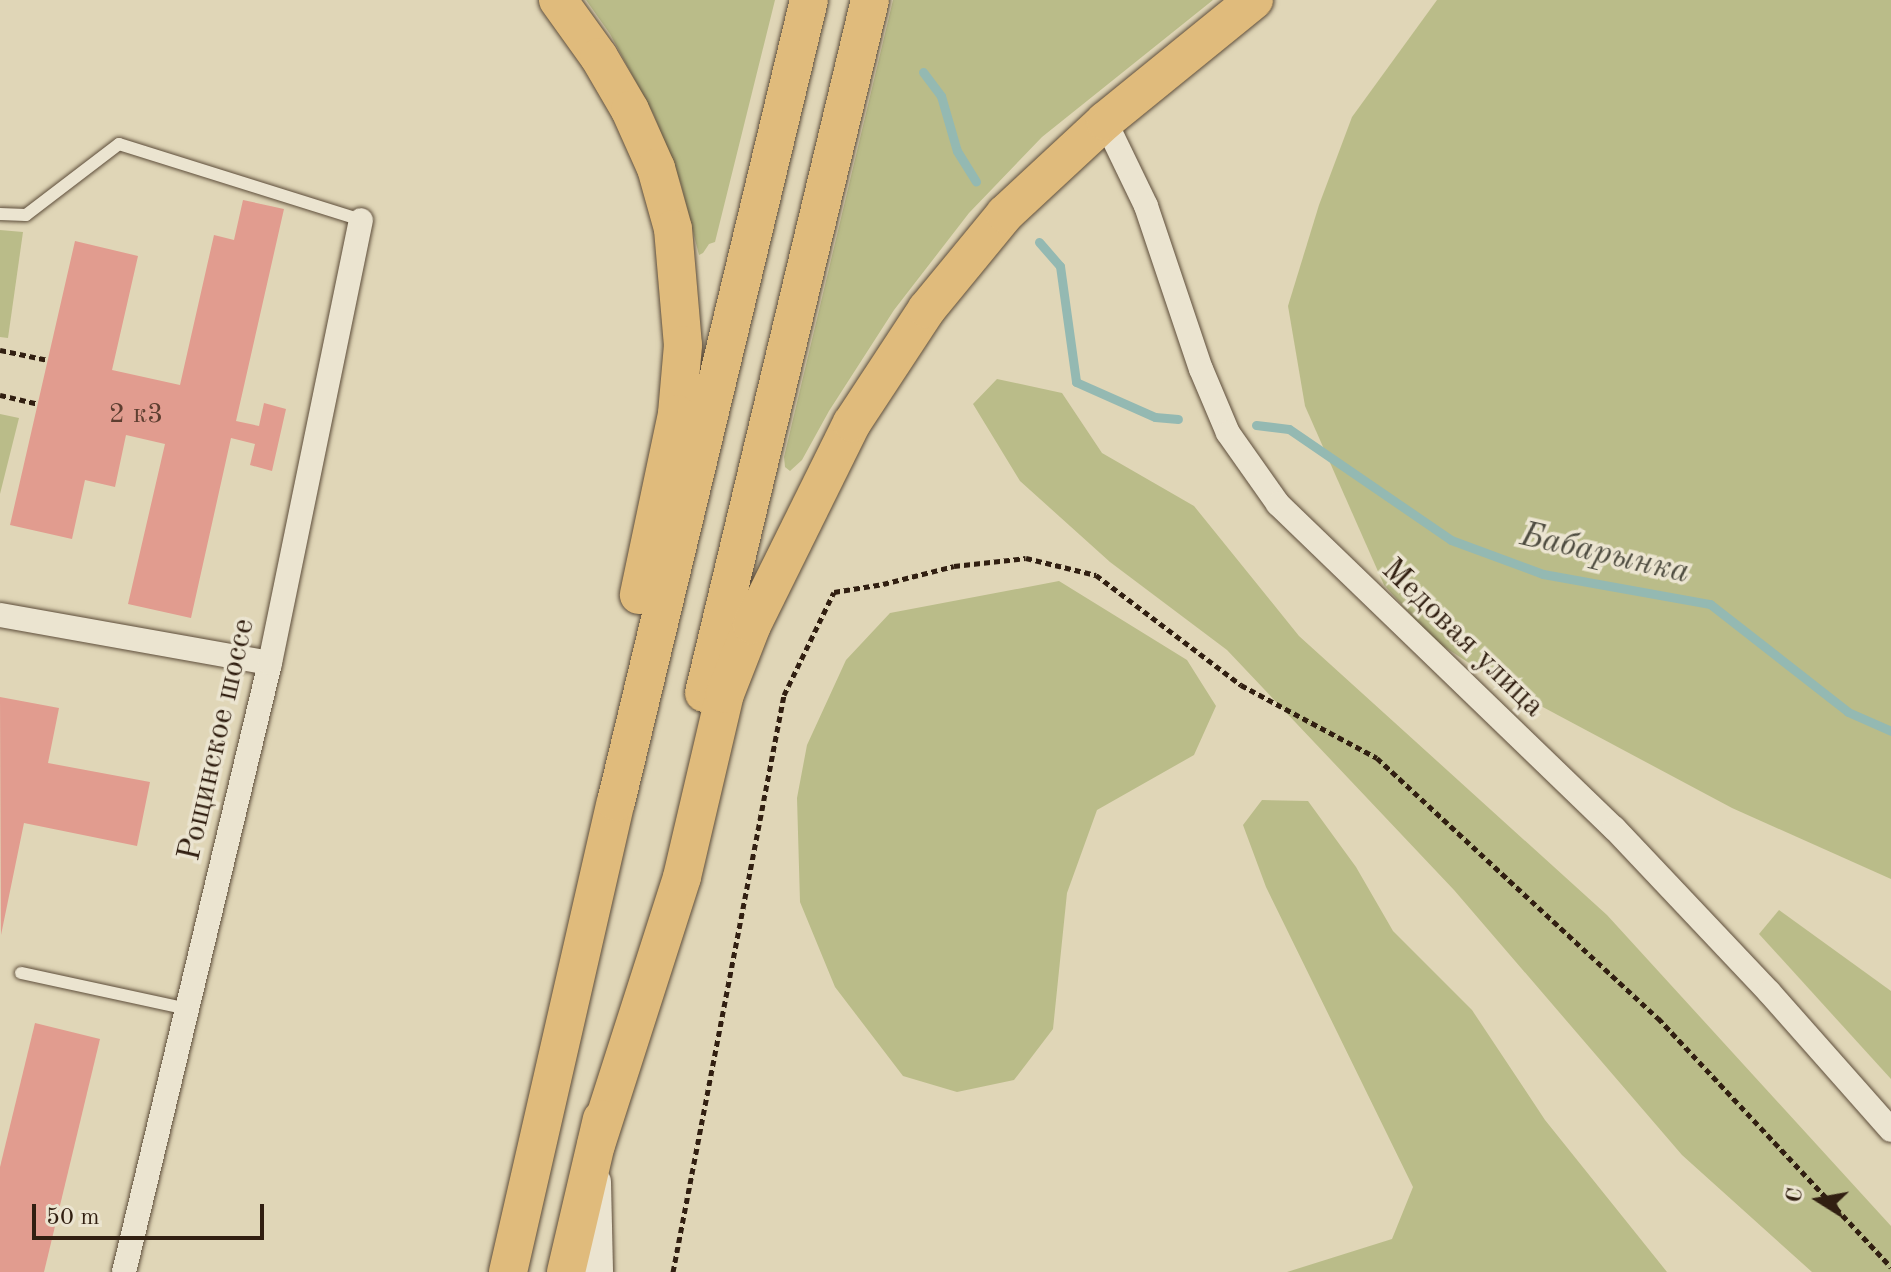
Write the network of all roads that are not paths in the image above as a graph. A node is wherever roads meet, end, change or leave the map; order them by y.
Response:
1 (558, 0) edge
2 (809, 0) edge
3 (870, 0) edge
4 (1254, 0) edge
5 (1105, 121) junction
6 (0, 214) edge
7 (361, 220) joint
8 (0, 615) edge
9 (270, 663) junction
10 (21, 973) dead end
11 (187, 1009) junction
12 (554, 1067) junction
13 (1891, 1130) edge
14 (596, 1145) junction
15 (124, 1272) edge
16 (508, 1272) edge
17 (566, 1272) edge
18 (598, 1272) edge

1 - 12 main road
2 - 12 main road
3 - 14 main road
4 - 5 main road
5 - 13 street, Медовая улица
5 - 14 main road
6 - 7 lane
7 - 9 street, Рощинское шоссе
8 - 9 street
9 - 11 street, Рощинское шоссе
10 - 11 lane
11 - 15 street, Рощинское шоссе
12 - 16 main road
14 - 17 main road
14 - 18 street

